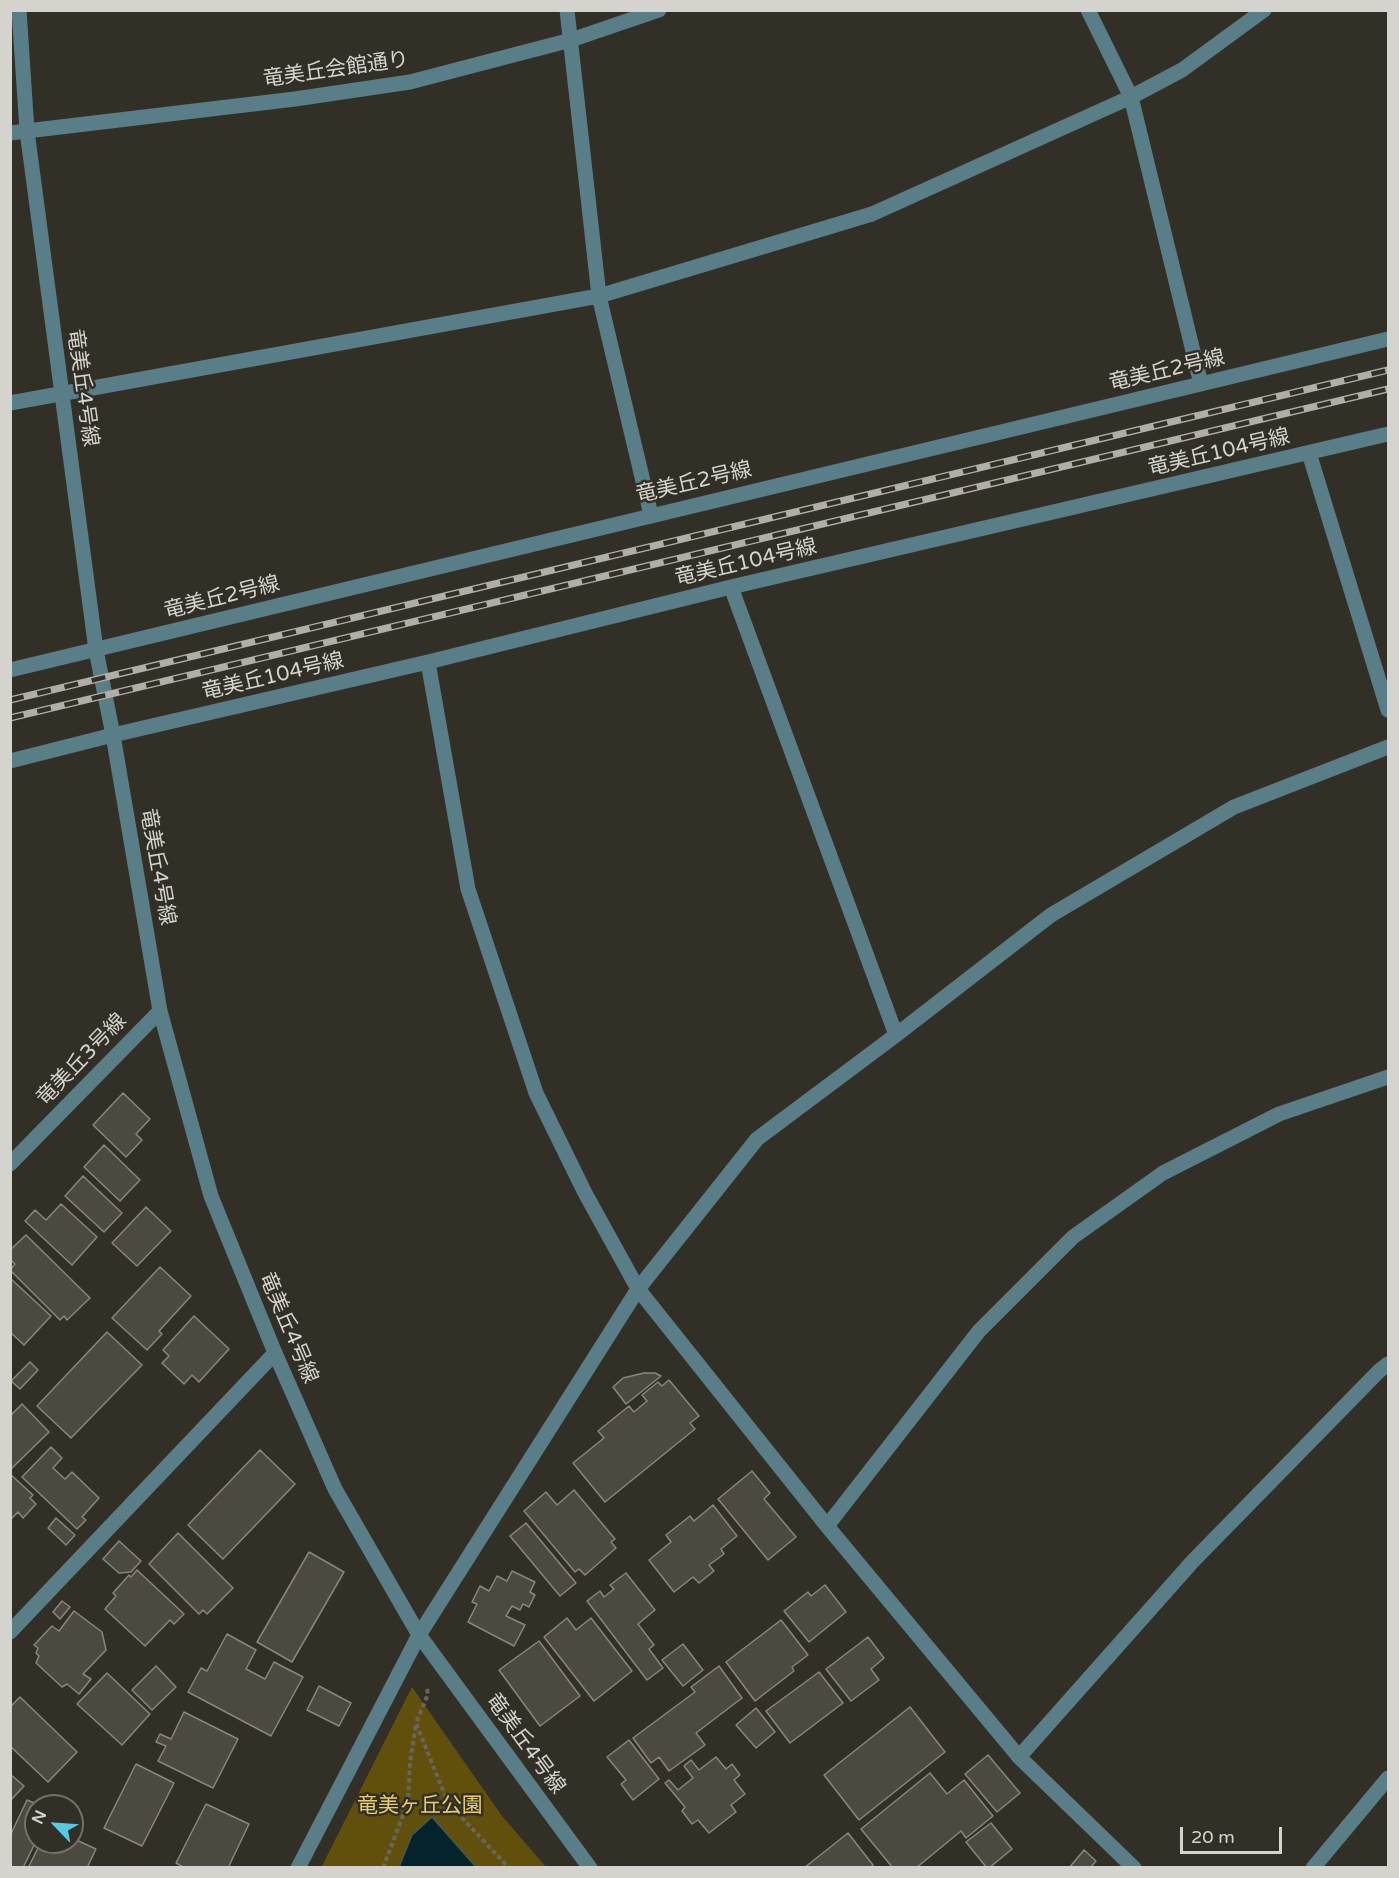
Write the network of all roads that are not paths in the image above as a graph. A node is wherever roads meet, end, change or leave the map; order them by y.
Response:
1 (19, 10) edge
2 (567, 10) edge
3 (659, 10) edge
4 (1088, 10) edge
5 (1264, 10) edge
6 (571, 40) junction
7 (1131, 97) junction
8 (27, 131) junction
9 (10, 133) edge
10 (599, 296) junction
11 (1389, 339) edge
12 (1201, 384) junction
13 (61, 393) junction
14 (10, 403) edge
15 (1389, 434) edge
16 (1309, 453) junction
17 (651, 515) junction
18 (731, 587) junction
19 (96, 650) junction
20 (428, 662) junction
21 (10, 670) edge
22 (1389, 710) edge
23 (113, 735) junction
24 (1389, 747) edge
25 (10, 761) edge
26 (159, 1011) junction
27 (896, 1035) junction
28 (1389, 1077) edge
29 (10, 1164) edge
30 (638, 1289) junction
31 (275, 1353) junction
32 (1389, 1364) edge
33 (827, 1526) junction
34 (10, 1632) edge
35 (419, 1635) junction
36 (1019, 1757) junction
37 (1389, 1778) edge
38 (298, 1868) edge
39 (590, 1868) edge
40 (1134, 1868) edge
41 (1313, 1868) edge

1 - 8 street, 竜美丘4号線
2 - 6 street
3 - 6 street, 竜美丘会館通り
4 - 7 street
5 - 7 street
6 - 8 street, 竜美丘会館通り
6 - 10 street
7 - 10 street
7 - 12 street
8 - 9 street, 竜美丘会館通り
8 - 13 street, 竜美丘4号線
10 - 13 street
10 - 17 street
11 - 12 street, 竜美丘2号線
12 - 17 street, 竜美丘2号線
13 - 14 street
13 - 19 street, 竜美丘4号線
15 - 16 street, 竜美丘104号線
16 - 18 street, 竜美丘104号線
16 - 22 street
17 - 19 street, 竜美丘2号線
18 - 20 street, 竜美丘104号線
18 - 27 street
19 - 21 street, 竜美丘2号線
19 - 23 street, 竜美丘4号線
20 - 23 street, 竜美丘104号線
20 - 30 street
23 - 25 street, 竜美丘104号線
23 - 26 street, 竜美丘4号線
24 - 27 street
26 - 29 street, 竜美丘3号線
26 - 31 street, 竜美丘4号線
27 - 30 street
28 - 33 street
30 - 33 street
30 - 35 street
31 - 34 street
31 - 35 street, 竜美丘4号線
32 - 36 street
33 - 36 street
35 - 38 street
35 - 39 street, 竜美丘4号線
36 - 40 street
37 - 41 street

